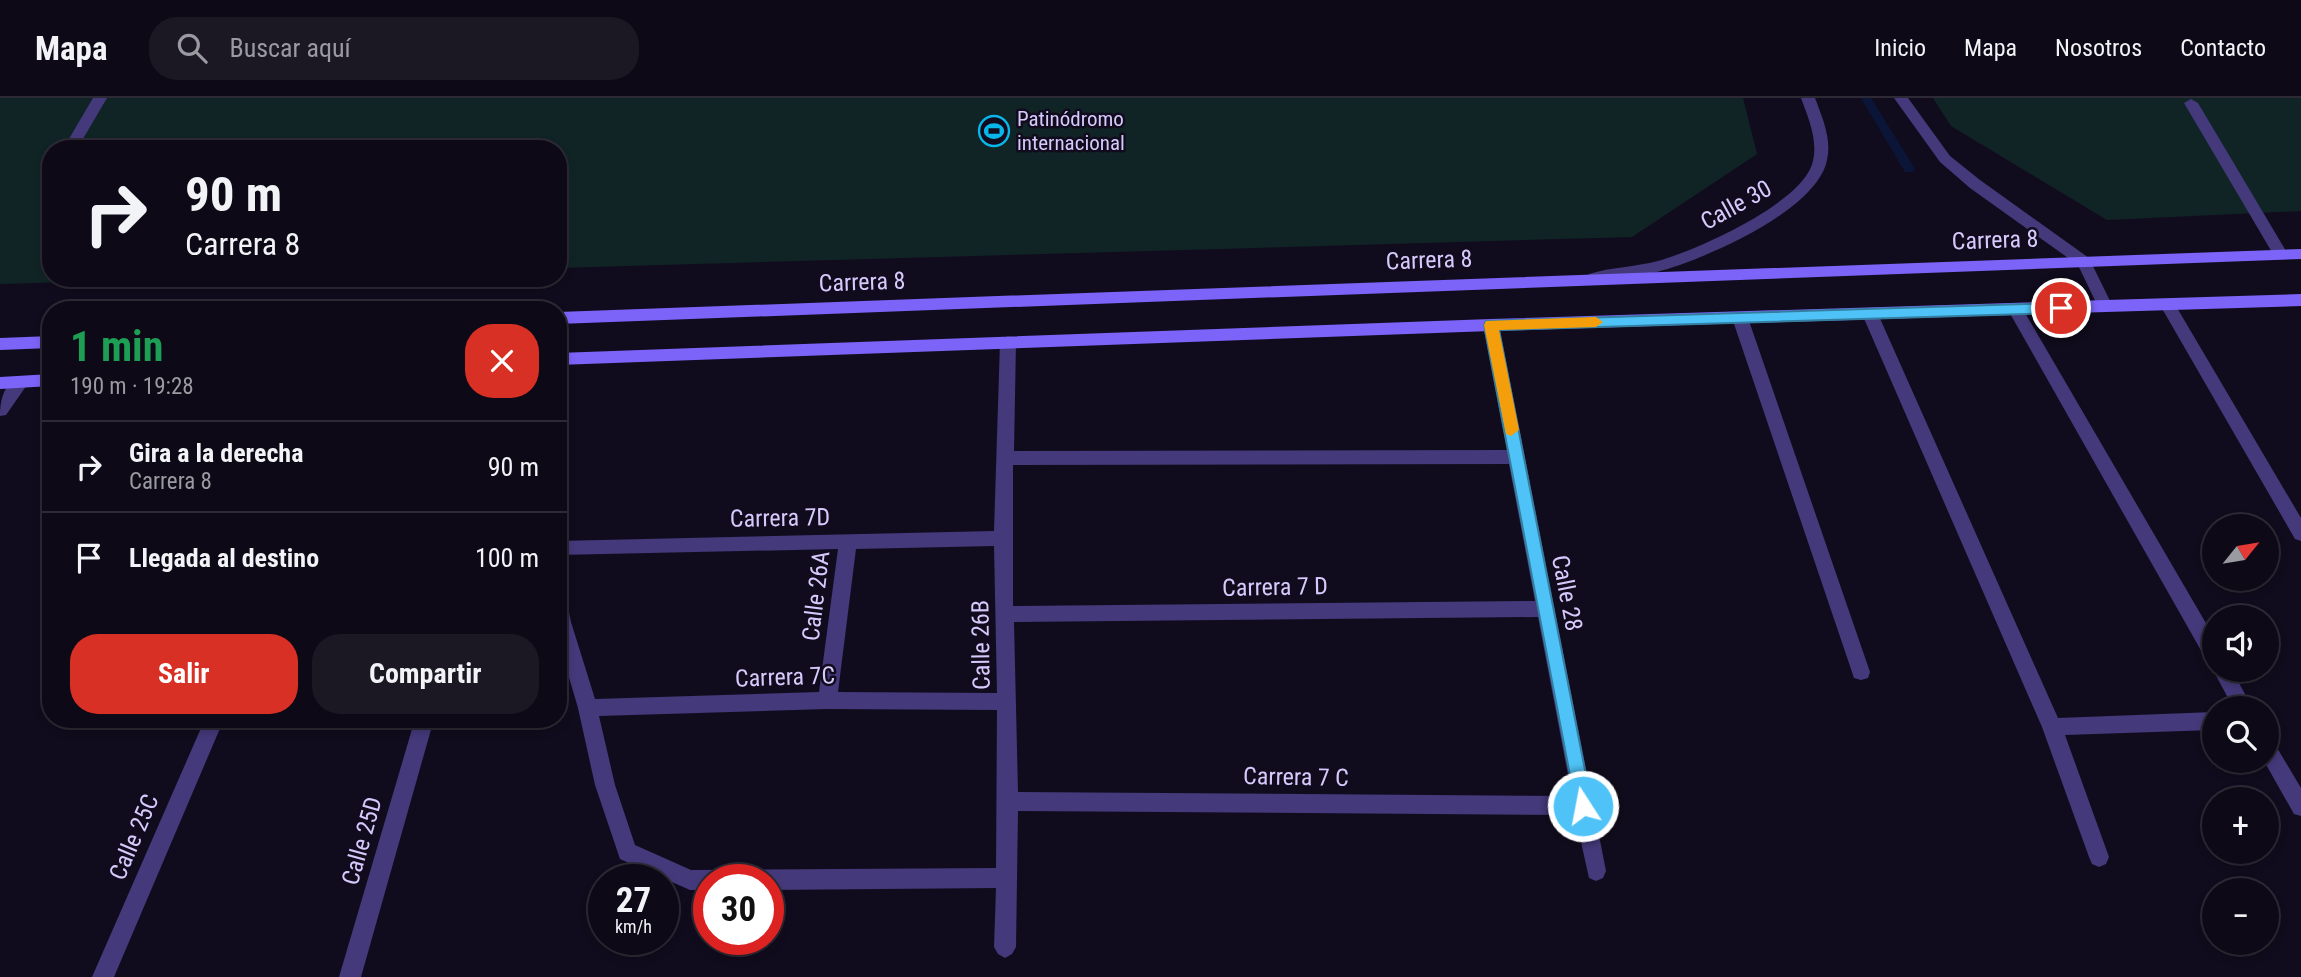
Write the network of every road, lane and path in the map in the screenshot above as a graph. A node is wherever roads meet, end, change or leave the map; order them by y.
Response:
1 (100, 98) edge
2 (1808, 98) edge
3 (1901, 98) edge
4 (2191, 103) dead end
5 (75, 140) edge
6 (2301, 254) edge
7 (2281, 255) junction
8 (2084, 262) junction
9 (1592, 278) junction
10 (2301, 300) edge
11 (2168, 304) junction
12 (2105, 307) junction
13 (2016, 310) junction
14 (1870, 314) junction
15 (567, 318) edge
16 (1740, 318) junction
17 (1491, 325) junction
18 (42, 342) edge
19 (1008, 342) junction
20 (0, 344) edge
21 (567, 359) edge
22 (42, 381) edge
23 (21, 382) junction
24 (0, 383) edge
25 (0, 410) edge
26 (1516, 457) junction
27 (1005, 458) junction
28 (2301, 534) edge
29 (1003, 538) junction
30 (848, 541) junction
31 (567, 548) edge
32 (1545, 609) junction
33 (1005, 614) junction
34 (2202, 634) edge
35 (567, 644) edge
36 (1861, 672) dead end
37 (827, 700) junction
38 (1007, 702) junction
39 (588, 708) junction
40 (2202, 721) edge
41 (2052, 727) junction
42 (211, 728) edge
43 (422, 728) edge
44 (2279, 764) edge
45 (2295, 786) edge
46 (1008, 801) junction
47 (1583, 806) junction
48 (2301, 807) edge
49 (2099, 857) dead end
50 (1596, 871) dead end
51 (1006, 878) junction
52 (1005, 947) dead end
53 (103, 977) edge
54 (350, 977) edge

1 - 5 street
2 - 9 street, Calle 30
3 - 8 street
4 - 7 street
6 - 7 main road, Carrera 8
7 - 8 main road, Carrera 8
8 - 9 main road, Carrera 8
8 - 12 street
9 - 15 main road, Carrera 8
10 - 11 main road
11 - 12 main road
11 - 28 street
12 - 13 main road
13 - 14 main road
13 - 34 street
14 - 16 main road
14 - 41 street
16 - 17 main road
16 - 36 street
17 - 19 main road
17 - 26 street, Calle 28
18 - 20 main road
19 - 21 main road
19 - 27 street, Calle 26B
22 - 23 main road
23 - 24 main road
23 - 25 street
26 - 27 street
26 - 32 street, Calle 28
27 - 29 street, Calle 26B
29 - 30 street, Carrera 7D
29 - 33 street, Calle 26B
30 - 31 street, Carrera 7D
30 - 37 street, Calle 26A
32 - 33 street, Carrera 7 D
32 - 47 street, Calle 28
33 - 38 street, Calle 26B
35 - 39 street
37 - 38 street, Carrera 7C
37 - 39 street, Carrera 7C
38 - 46 street, Calle 26B
39 - 51 street
40 - 41 street
41 - 49 street
42 - 53 street, Calle 25C
43 - 54 street, Calle 25D
44 - 45 street
45 - 48 street
46 - 47 street, Carrera 7 C
46 - 51 street, Calle 26B
47 - 50 street, Calle 28
51 - 52 street, Calle 26B

